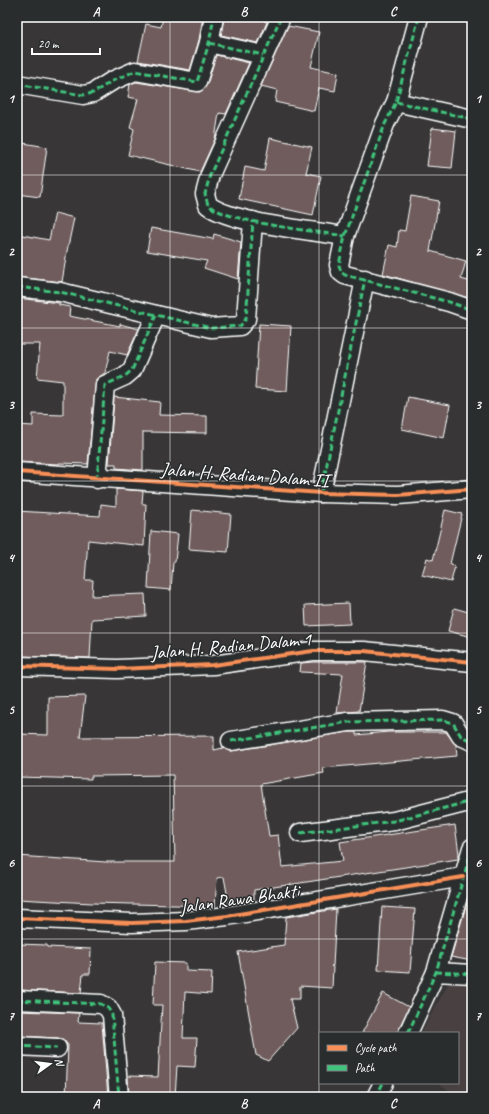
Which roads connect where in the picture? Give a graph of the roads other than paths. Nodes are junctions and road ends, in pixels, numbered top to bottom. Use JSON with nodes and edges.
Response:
{"nodes":[{"id":1,"x":214,"y":17,"type":"edge"},
{"id":2,"x":281,"y":17,"type":"edge"},
{"id":3,"x":419,"y":17,"type":"edge"},
{"id":4,"x":209,"y":43,"type":"junction"},
{"id":5,"x":263,"y":55,"type":"junction"},
{"id":6,"x":17,"y":84,"type":"edge"},
{"id":7,"x":396,"y":102,"type":"junction"},
{"id":8,"x":472,"y":119,"type":"edge"},
{"id":9,"x":253,"y":222,"type":"junction"},
{"id":10,"x":345,"y":236,"type":"junction"},
{"id":11,"x":365,"y":279,"type":"junction"},
{"id":12,"x":17,"y":286,"type":"edge"},
{"id":13,"x":472,"y":310,"type":"edge"},
{"id":14,"x":156,"y":315,"type":"junction"},
{"id":15,"x":17,"y":472,"type":"edge"},
{"id":16,"x":97,"y":479,"type":"junction"},
{"id":17,"x":472,"y":489,"type":"edge"},
{"id":18,"x":321,"y":493,"type":"junction"},
{"id":19,"x":472,"y":662,"type":"edge"},
{"id":20,"x":17,"y":666,"type":"edge"},
{"id":21,"x":231,"y":741,"type":"dead end"},
{"id":22,"x":472,"y":741,"type":"edge"},
{"id":23,"x":472,"y":800,"type":"edge"},
{"id":24,"x":300,"y":833,"type":"dead end"},
{"id":25,"x":472,"y":848,"type":"edge"},
{"id":26,"x":463,"y":877,"type":"junction"},
{"id":27,"x":17,"y":918,"type":"edge"},
{"id":28,"x":472,"y":974,"type":"edge"},
{"id":29,"x":434,"y":975,"type":"junction"},
{"id":30,"x":17,"y":1000,"type":"edge"},
{"id":31,"x":408,"y":1032,"type":"edge"},
{"id":32,"x":17,"y":1046,"type":"edge"},
{"id":33,"x":57,"y":1048,"type":"dead end"},
{"id":34,"x":382,"y":1084,"type":"edge"},
{"id":35,"x":120,"y":1097,"type":"edge"},
{"id":36,"x":376,"y":1097,"type":"edge"}],
"edges":[{"from":1,"to":4,"type":"street"},
{"from":2,"to":5,"type":"street"},
{"from":3,"to":7,"type":"street"},
{"from":4,"to":5,"type":"street"},
{"from":4,"to":6,"type":"street"},
{"from":5,"to":9,"type":"street"},
{"from":7,"to":8,"type":"street"},
{"from":7,"to":10,"type":"street"},
{"from":9,"to":10,"type":"street"},
{"from":9,"to":14,"type":"street"},
{"from":10,"to":11,"type":"street"},
{"from":11,"to":13,"type":"street"},
{"from":11,"to":18,"type":"street"},
{"from":12,"to":14,"type":"street"},
{"from":14,"to":16,"type":"street"},
{"from":15,"to":16,"type":"street","name":"Jalan H. Radian Dalam II"},
{"from":16,"to":18,"type":"street","name":"Jalan H. Radian Dalam II"},
{"from":17,"to":18,"type":"street","name":"Jalan H. Radian Dalam II"},
{"from":19,"to":20,"type":"street","name":"Jalan H. Radian Dalam 1"},
{"from":21,"to":22,"type":"street"},
{"from":23,"to":24,"type":"street"},
{"from":25,"to":26,"type":"street"},
{"from":26,"to":27,"type":"street","name":"Jalan Rawa Bhakti"},
{"from":26,"to":29,"type":"street"},
{"from":28,"to":29,"type":"street"},
{"from":29,"to":31,"type":"street"},
{"from":30,"to":35,"type":"street"},
{"from":32,"to":33,"type":"street"},
{"from":34,"to":36,"type":"street"}]}
